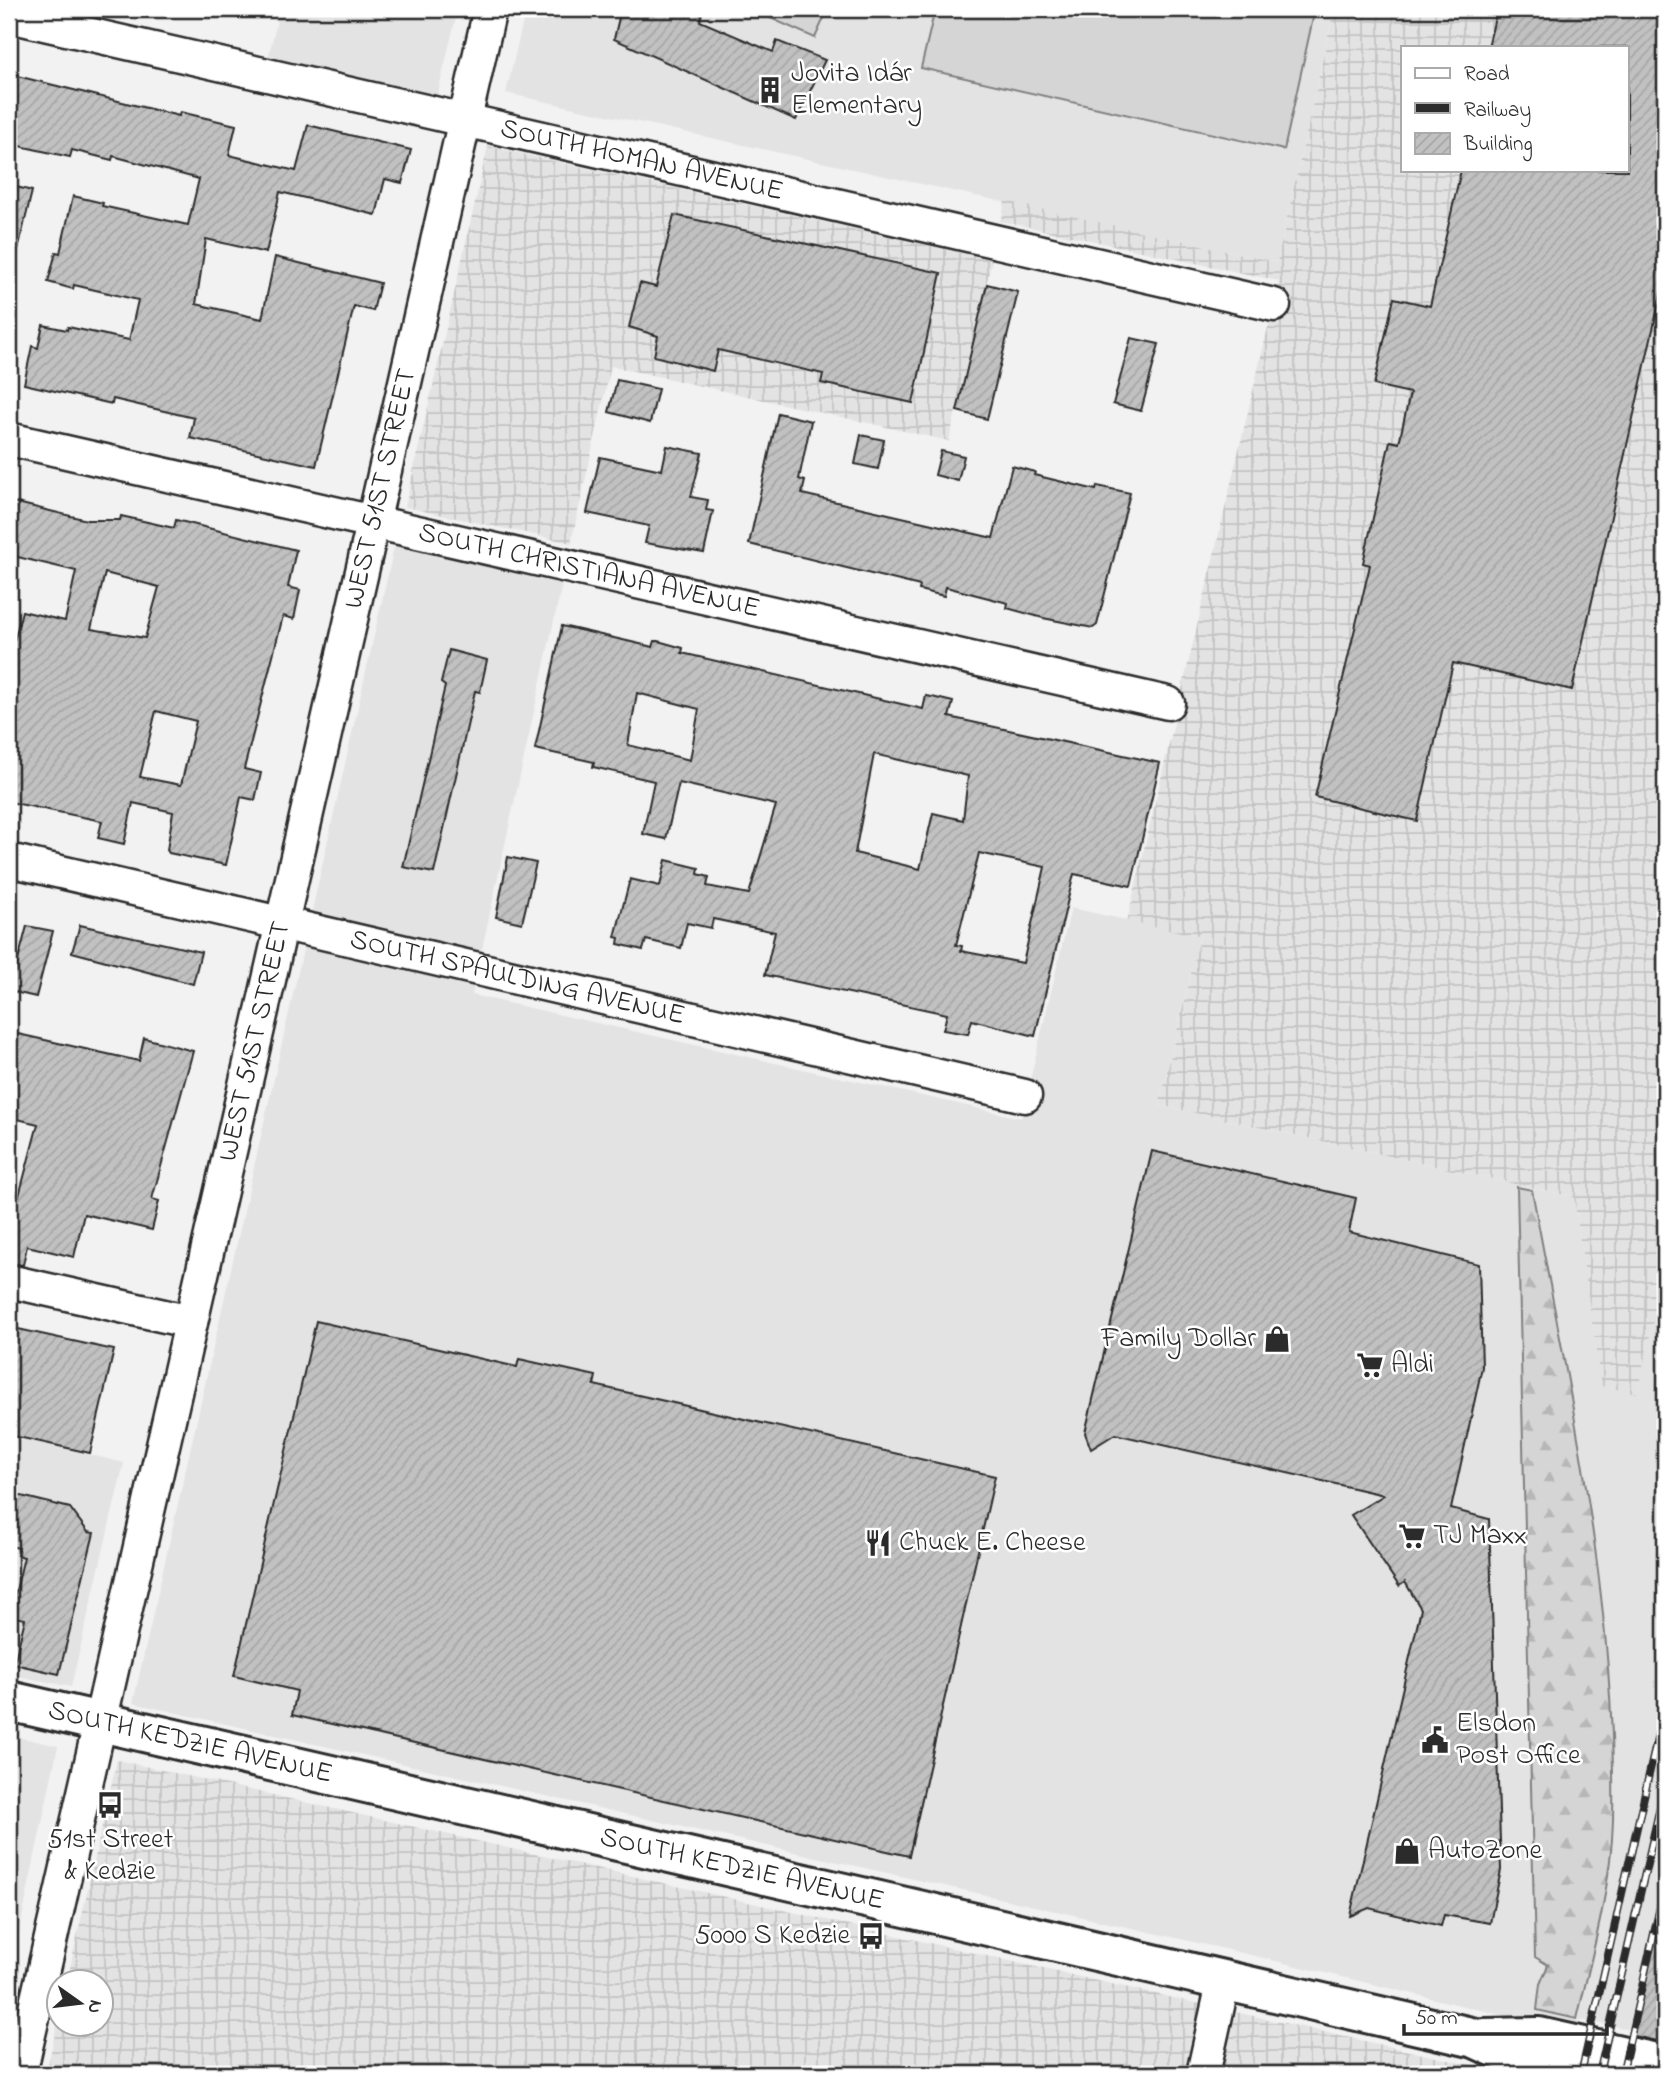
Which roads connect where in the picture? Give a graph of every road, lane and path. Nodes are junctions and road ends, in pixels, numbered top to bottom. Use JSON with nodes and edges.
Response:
{"nodes":[{"id":1,"x":490,"y":9,"type":"edge"},
{"id":2,"x":9,"y":16,"type":"edge"},
{"id":3,"x":465,"y":120,"type":"junction"},
{"id":4,"x":1274,"y":304,"type":"dead end"},
{"id":5,"x":9,"y":439,"type":"edge"},
{"id":6,"x":373,"y":522,"type":"junction"},
{"id":7,"x":1168,"y":703,"type":"dead end"},
{"id":8,"x":9,"y":860,"type":"edge"},
{"id":9,"x":282,"y":922,"type":"junction"},
{"id":10,"x":1026,"y":1096,"type":"dead end"},
{"id":11,"x":9,"y":1281,"type":"edge"},
{"id":12,"x":191,"y":1322,"type":"junction"},
{"id":13,"x":9,"y":1701,"type":"edge"},
{"id":14,"x":100,"y":1721,"type":"junction"},
{"id":15,"x":1224,"y":1979,"type":"junction"},
{"id":16,"x":1475,"y":2038,"type":"junction"},
{"id":17,"x":1665,"y":2065,"type":"edge"},
{"id":18,"x":20,"y":2074,"type":"edge"},
{"id":19,"x":1203,"y":2074,"type":"edge"},
{"id":20,"x":1576,"y":2074,"type":"edge"}],
"edges":[{"from":1,"to":3,"type":"street","name":"WEST 51ST STREET"},
{"from":2,"to":3,"type":"street","name":"SOUTH HOMAN AVENUE"},
{"from":3,"to":4,"type":"street","name":"SOUTH HOMAN AVENUE"},
{"from":3,"to":6,"type":"street","name":"WEST 51ST STREET"},
{"from":5,"to":6,"type":"street","name":"SOUTH CHRISTIANA AVENUE"},
{"from":6,"to":7,"type":"street","name":"SOUTH CHRISTIANA AVENUE"},
{"from":6,"to":9,"type":"street","name":"WEST 51ST STREET"},
{"from":8,"to":9,"type":"street","name":"SOUTH SPAULDING AVENUE"},
{"from":9,"to":10,"type":"street","name":"SOUTH SPAULDING AVENUE"},
{"from":9,"to":12,"type":"street","name":"WEST 51ST STREET"},
{"from":11,"to":12,"type":"street"},
{"from":12,"to":14,"type":"street","name":"WEST 51ST STREET"},
{"from":13,"to":14,"type":"main road","name":"SOUTH KEDZIE AVENUE"},
{"from":14,"to":15,"type":"main road","name":"SOUTH KEDZIE AVENUE"},
{"from":14,"to":18,"type":"street","name":"WEST 51ST STREET"},
{"from":15,"to":16,"type":"main road","name":"SOUTH KEDZIE AVENUE"},
{"from":15,"to":19,"type":"street"},
{"from":16,"to":17,"type":"main road","name":"SOUTH KEDZIE AVENUE"},
{"from":16,"to":20,"type":"main road","name":"SOUTH KEDZIE AVENUE"}]}
